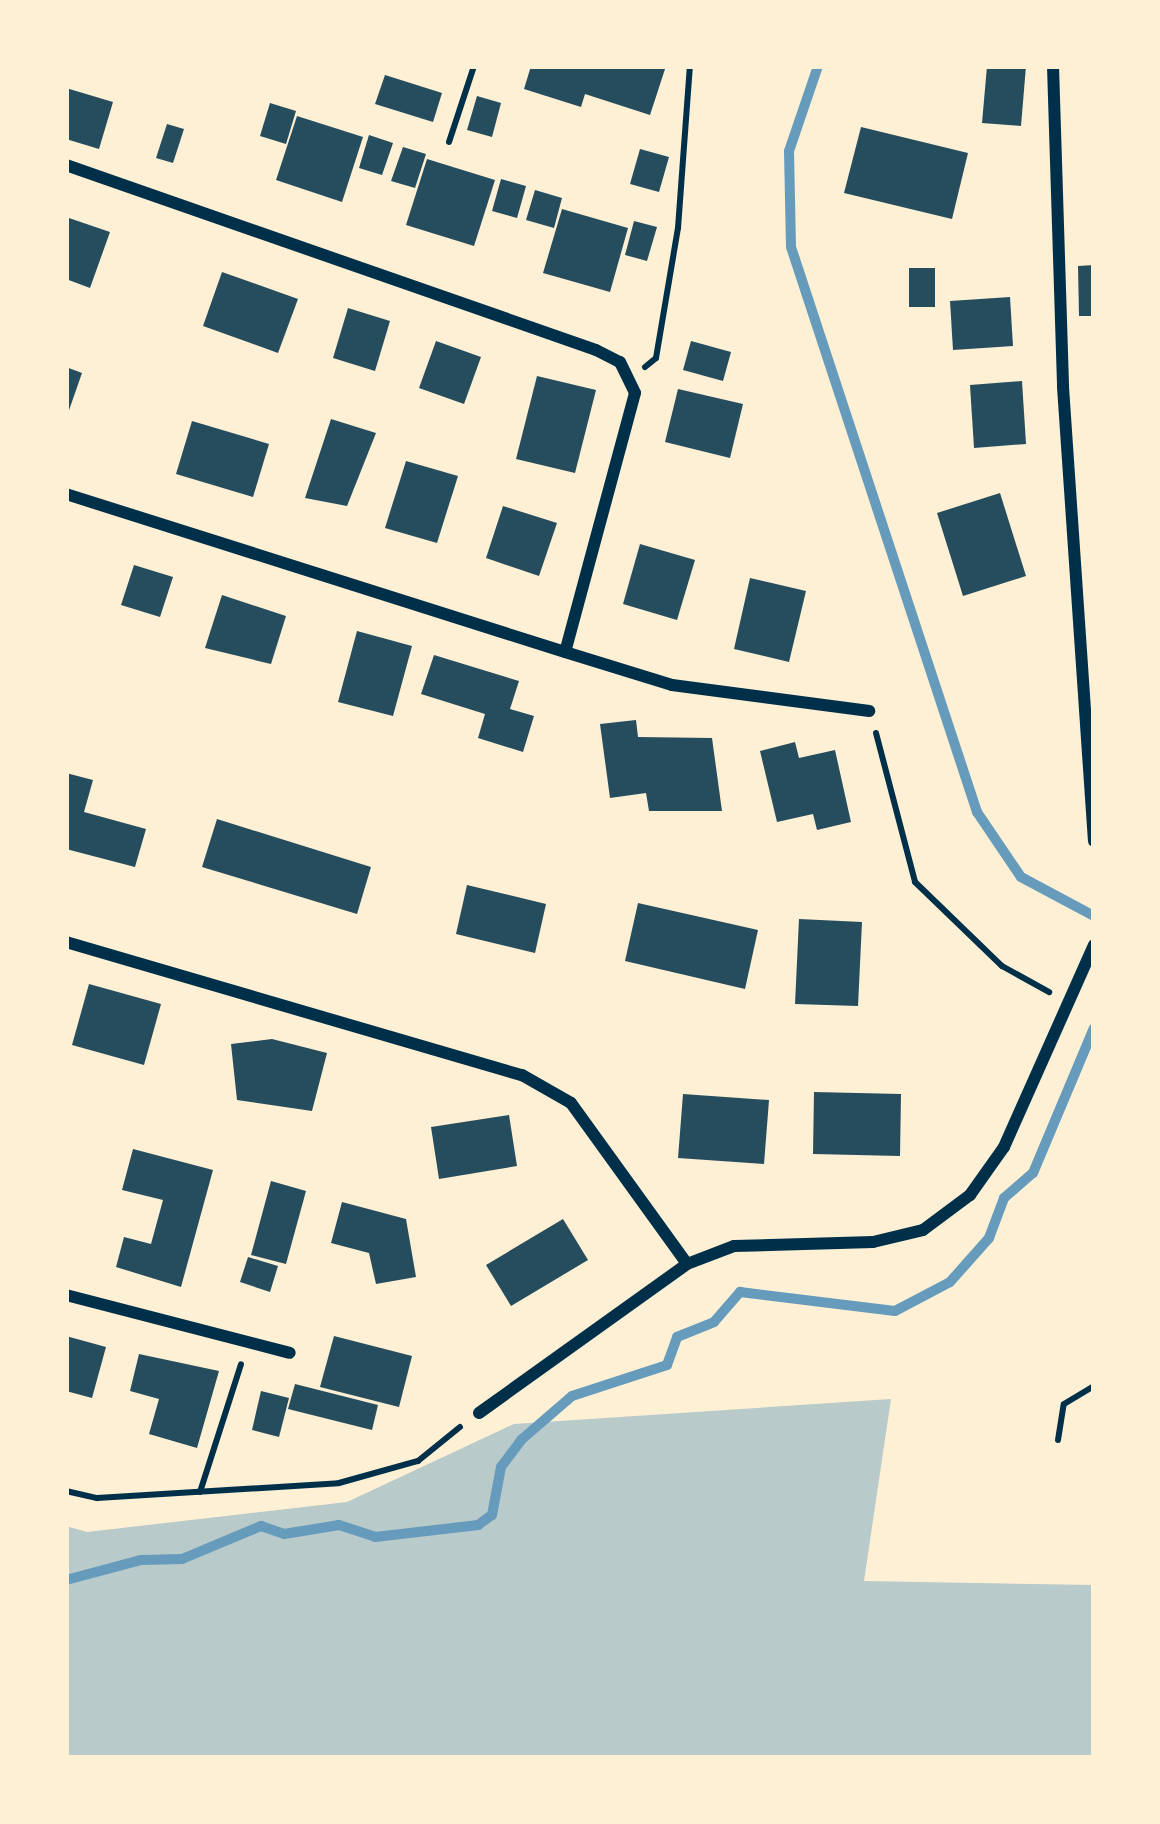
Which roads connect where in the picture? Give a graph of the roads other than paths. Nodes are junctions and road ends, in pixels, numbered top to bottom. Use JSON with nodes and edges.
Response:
{"nodes":[{"id":1,"x":1053,"y":66,"type":"edge"},
{"id":2,"x":66,"y":165,"type":"edge"},
{"id":3,"x":66,"y":494,"type":"edge"},
{"id":4,"x":565,"y":652,"type":"junction"},
{"id":5,"x":869,"y":711,"type":"road end"},
{"id":6,"x":1094,"y":842,"type":"edge"},
{"id":7,"x":66,"y":942,"type":"edge"},
{"id":8,"x":1094,"y":945,"type":"edge"},
{"id":9,"x":687,"y":1264,"type":"junction"},
{"id":10,"x":66,"y":1295,"type":"edge"},
{"id":11,"x":290,"y":1353,"type":"dead end"},
{"id":12,"x":479,"y":1412,"type":"road end"}],
"edges":[{"from":1,"to":6,"type":"street"},
{"from":2,"to":4,"type":"street"},
{"from":3,"to":4,"type":"street"},
{"from":4,"to":5,"type":"street"},
{"from":7,"to":9,"type":"street"},
{"from":8,"to":9,"type":"street"},
{"from":9,"to":12,"type":"street"},
{"from":10,"to":11,"type":"street"}]}
